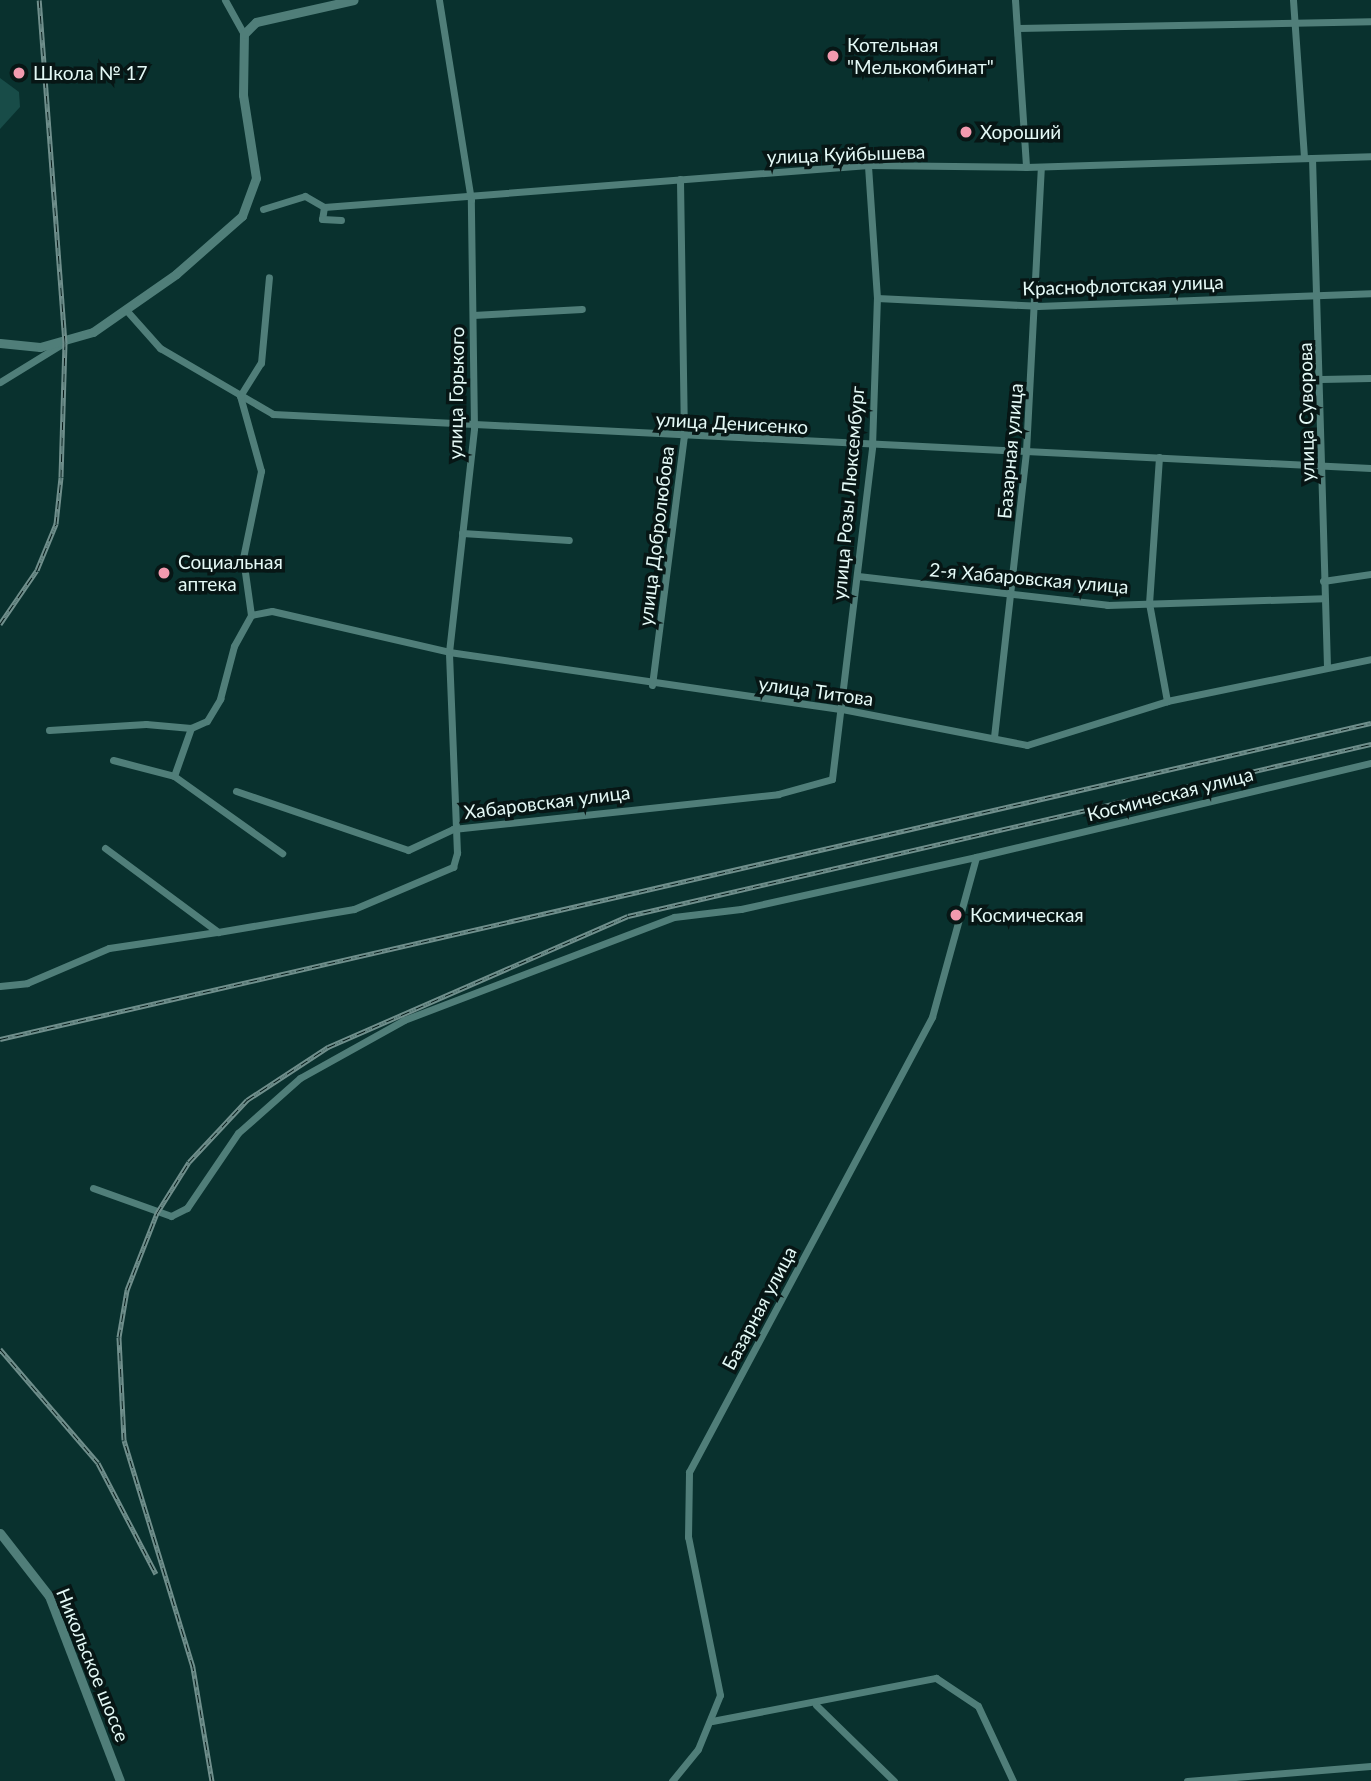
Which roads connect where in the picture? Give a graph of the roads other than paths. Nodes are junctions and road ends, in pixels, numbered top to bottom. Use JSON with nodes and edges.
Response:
{"nodes":[{"id":1,"x":225,"y":0,"type":"edge"},
{"id":2,"x":354,"y":0,"type":"edge"},
{"id":3,"x":439,"y":0,"type":"edge"},
{"id":4,"x":1015,"y":0,"type":"edge"},
{"id":5,"x":1293,"y":0,"type":"edge"},
{"id":6,"x":1371,"y":21,"type":"edge"},
{"id":7,"x":1294,"y":23,"type":"junction"},
{"id":8,"x":1018,"y":28,"type":"junction"},
{"id":9,"x":244,"y":34,"type":"junction"},
{"id":10,"x":1371,"y":156,"type":"edge"},
{"id":11,"x":1308,"y":158,"type":"junction"},
{"id":12,"x":868,"y":164,"type":"junction"},
{"id":13,"x":1026,"y":167,"type":"junction"},
{"id":14,"x":1041,"y":167,"type":"junction"},
{"id":15,"x":680,"y":179,"type":"junction"},
{"id":16,"x":471,"y":200,"type":"junction"},
{"id":17,"x":324,"y":207,"type":"junction"},
{"id":18,"x":263,"y":209,"type":"dead end"},
{"id":19,"x":341,"y":220,"type":"dead end"},
{"id":20,"x":269,"y":277,"type":"dead end"},
{"id":21,"x":1371,"y":293,"type":"edge"},
{"id":22,"x":1320,"y":294,"type":"junction"},
{"id":23,"x":877,"y":298,"type":"junction"},
{"id":24,"x":1038,"y":306,"type":"junction"},
{"id":25,"x":582,"y":309,"type":"dead end"},
{"id":26,"x":127,"y":311,"type":"junction"},
{"id":27,"x":473,"y":315,"type":"junction"},
{"id":28,"x":0,"y":343,"type":"edge"},
{"id":29,"x":65,"y":343,"type":"junction"},
{"id":30,"x":1371,"y":378,"type":"edge"},
{"id":31,"x":1321,"y":379,"type":"junction"},
{"id":32,"x":0,"y":382,"type":"edge"},
{"id":33,"x":240,"y":396,"type":"junction"},
{"id":34,"x":474,"y":428,"type":"junction"},
{"id":35,"x":684,"y":436,"type":"junction"},
{"id":36,"x":872,"y":447,"type":"junction"},
{"id":37,"x":1026,"y":451,"type":"junction"},
{"id":38,"x":1158,"y":457,"type":"junction"},
{"id":39,"x":1322,"y":465,"type":"junction"},
{"id":40,"x":1371,"y":468,"type":"edge"},
{"id":41,"x":462,"y":533,"type":"junction"},
{"id":42,"x":569,"y":540,"type":"dead end"},
{"id":43,"x":1371,"y":574,"type":"edge"},
{"id":44,"x":858,"y":576,"type":"junction"},
{"id":45,"x":1324,"y":581,"type":"junction"},
{"id":46,"x":1013,"y":597,"type":"junction"},
{"id":47,"x":1324,"y":598,"type":"junction"},
{"id":48,"x":1149,"y":603,"type":"junction"},
{"id":49,"x":251,"y":615,"type":"junction"},
{"id":50,"x":449,"y":652,"type":"junction"},
{"id":51,"x":1371,"y":659,"type":"edge"},
{"id":52,"x":1327,"y":667,"type":"junction"},
{"id":53,"x":652,"y":685,"type":"junction"},
{"id":54,"x":1167,"y":701,"type":"junction"},
{"id":55,"x":842,"y":709,"type":"junction"},
{"id":56,"x":191,"y":728,"type":"junction"},
{"id":57,"x":49,"y":730,"type":"dead end"},
{"id":58,"x":994,"y":737,"type":"junction"},
{"id":59,"x":113,"y":760,"type":"dead end"},
{"id":60,"x":1371,"y":763,"type":"edge"},
{"id":61,"x":174,"y":776,"type":"junction"},
{"id":62,"x":832,"y":779,"type":"joint"},
{"id":63,"x":236,"y":791,"type":"dead end"},
{"id":64,"x":453,"y":829,"type":"junction"},
{"id":65,"x":105,"y":848,"type":"dead end"},
{"id":66,"x":282,"y":853,"type":"dead end"},
{"id":67,"x":976,"y":857,"type":"junction"},
{"id":68,"x":218,"y":932,"type":"junction"},
{"id":69,"x":0,"y":986,"type":"edge"},
{"id":70,"x":93,"y":1188,"type":"dead end"},
{"id":71,"x":0,"y":1533,"type":"edge"},
{"id":72,"x":816,"y":1705,"type":"junction"},
{"id":73,"x":712,"y":1721,"type":"junction"},
{"id":74,"x":1371,"y":1766,"type":"edge"},
{"id":75,"x":120,"y":1781,"type":"edge"},
{"id":76,"x":671,"y":1781,"type":"edge"},
{"id":77,"x":894,"y":1781,"type":"edge"},
{"id":78,"x":1013,"y":1781,"type":"edge"},
{"id":79,"x":1187,"y":1781,"type":"edge"}],
"edges":[{"from":1,"to":9,"type":"street"},
{"from":2,"to":9,"type":"street"},
{"from":3,"to":16,"type":"street","name":"улица Горького"},
{"from":4,"to":8,"type":"street"},
{"from":5,"to":7,"type":"street","name":"улица Суворова"},
{"from":6,"to":7,"type":"street"},
{"from":7,"to":8,"type":"street"},
{"from":7,"to":11,"type":"street","name":"улица Суворова"},
{"from":8,"to":13,"type":"street"},
{"from":9,"to":26,"type":"street"},
{"from":10,"to":11,"type":"street","name":"улица Куйбышева"},
{"from":11,"to":14,"type":"street","name":"улица Куйбышева"},
{"from":11,"to":22,"type":"street","name":"улица Суворова"},
{"from":12,"to":13,"type":"street","name":"улица Куйбышева"},
{"from":12,"to":15,"type":"street","name":"улица Куйбышева"},
{"from":12,"to":23,"type":"street","name":"улица Розы Люксембург"},
{"from":13,"to":14,"type":"street","name":"улица Куйбышева"},
{"from":14,"to":24,"type":"street","name":"Базарная улица"},
{"from":15,"to":16,"type":"street","name":"улица Куйбышева"},
{"from":15,"to":35,"type":"street","name":"улица Добролюбова"},
{"from":16,"to":17,"type":"street","name":"улица Куйбышева"},
{"from":16,"to":27,"type":"street","name":"улица Горького"},
{"from":17,"to":18,"type":"street","name":"улица Куйбышева"},
{"from":17,"to":19,"type":"street","name":"улица Куйбышева"},
{"from":20,"to":33,"type":"street"},
{"from":21,"to":22,"type":"street","name":"Краснофлотская улица"},
{"from":22,"to":24,"type":"street","name":"Краснофлотская улица"},
{"from":22,"to":31,"type":"street","name":"улица Суворова"},
{"from":23,"to":24,"type":"street","name":"Краснофлотская улица"},
{"from":23,"to":36,"type":"street","name":"улица Розы Люксембург"},
{"from":24,"to":37,"type":"street","name":"Базарная улица"},
{"from":25,"to":27,"type":"street"},
{"from":26,"to":29,"type":"street"},
{"from":26,"to":33,"type":"street","name":"улица Денисенко"},
{"from":27,"to":34,"type":"street","name":"улица Горького"},
{"from":28,"to":29,"type":"street"},
{"from":29,"to":32,"type":"street"},
{"from":30,"to":31,"type":"street"},
{"from":31,"to":39,"type":"street","name":"улица Суворова"},
{"from":33,"to":34,"type":"street","name":"улица Денисенко"},
{"from":33,"to":49,"type":"street"},
{"from":34,"to":35,"type":"street","name":"улица Денисенко"},
{"from":34,"to":41,"type":"street","name":"улица Горького"},
{"from":35,"to":36,"type":"street","name":"улица Денисенко"},
{"from":35,"to":53,"type":"street","name":"улица Добролюбова"},
{"from":36,"to":37,"type":"street","name":"улица Денисенко"},
{"from":36,"to":44,"type":"street","name":"улица Розы Люксембург"},
{"from":37,"to":38,"type":"street","name":"улица Денисенко"},
{"from":37,"to":46,"type":"street","name":"Базарная улица"},
{"from":38,"to":39,"type":"street","name":"улица Денисенко"},
{"from":38,"to":48,"type":"street"},
{"from":39,"to":40,"type":"street","name":"улица Денисенко"},
{"from":39,"to":45,"type":"street","name":"улица Суворова"},
{"from":41,"to":42,"type":"street"},
{"from":41,"to":50,"type":"street","name":"улица Горького"},
{"from":43,"to":45,"type":"street"},
{"from":44,"to":46,"type":"street","name":"2-я Хабаровская улица"},
{"from":44,"to":55,"type":"street","name":"улица Розы Люксембург"},
{"from":45,"to":47,"type":"street","name":"улица Суворова"},
{"from":46,"to":48,"type":"street","name":"2-я Хабаровская улица"},
{"from":46,"to":58,"type":"street","name":"Базарная улица"},
{"from":47,"to":48,"type":"street","name":"2-я Хабаровская улица"},
{"from":47,"to":52,"type":"street","name":"улица Суворова"},
{"from":48,"to":54,"type":"street"},
{"from":49,"to":50,"type":"street","name":"улица Титова"},
{"from":49,"to":56,"type":"street"},
{"from":50,"to":53,"type":"street","name":"улица Титова"},
{"from":50,"to":64,"type":"street","name":"улица Горького"},
{"from":51,"to":52,"type":"street","name":"улица Титова"},
{"from":52,"to":54,"type":"street","name":"улица Титова"},
{"from":53,"to":55,"type":"street","name":"улица Титова"},
{"from":54,"to":58,"type":"street","name":"улица Титова"},
{"from":55,"to":58,"type":"street","name":"улица Титова"},
{"from":55,"to":62,"type":"street","name":"улица Розы Люксембург"},
{"from":56,"to":57,"type":"street"},
{"from":56,"to":61,"type":"street"},
{"from":59,"to":61,"type":"street"},
{"from":60,"to":67,"type":"street","name":"Космическая улица"},
{"from":61,"to":66,"type":"street"},
{"from":62,"to":64,"type":"street","name":"Хабаровская улица"},
{"from":63,"to":64,"type":"street","name":"Хабаровская улица"},
{"from":64,"to":68,"type":"street","name":"улица Горького"},
{"from":65,"to":68,"type":"street"},
{"from":67,"to":70,"type":"street","name":"Космическая улица"},
{"from":67,"to":73,"type":"street","name":"Базарная улица"},
{"from":68,"to":69,"type":"street"},
{"from":71,"to":75,"type":"street","name":"Никольское шоссе"},
{"from":72,"to":73,"type":"street"},
{"from":72,"to":77,"type":"street"},
{"from":72,"to":78,"type":"street"},
{"from":73,"to":76,"type":"street","name":"Базарная улица"},
{"from":74,"to":79,"type":"street"}]}
